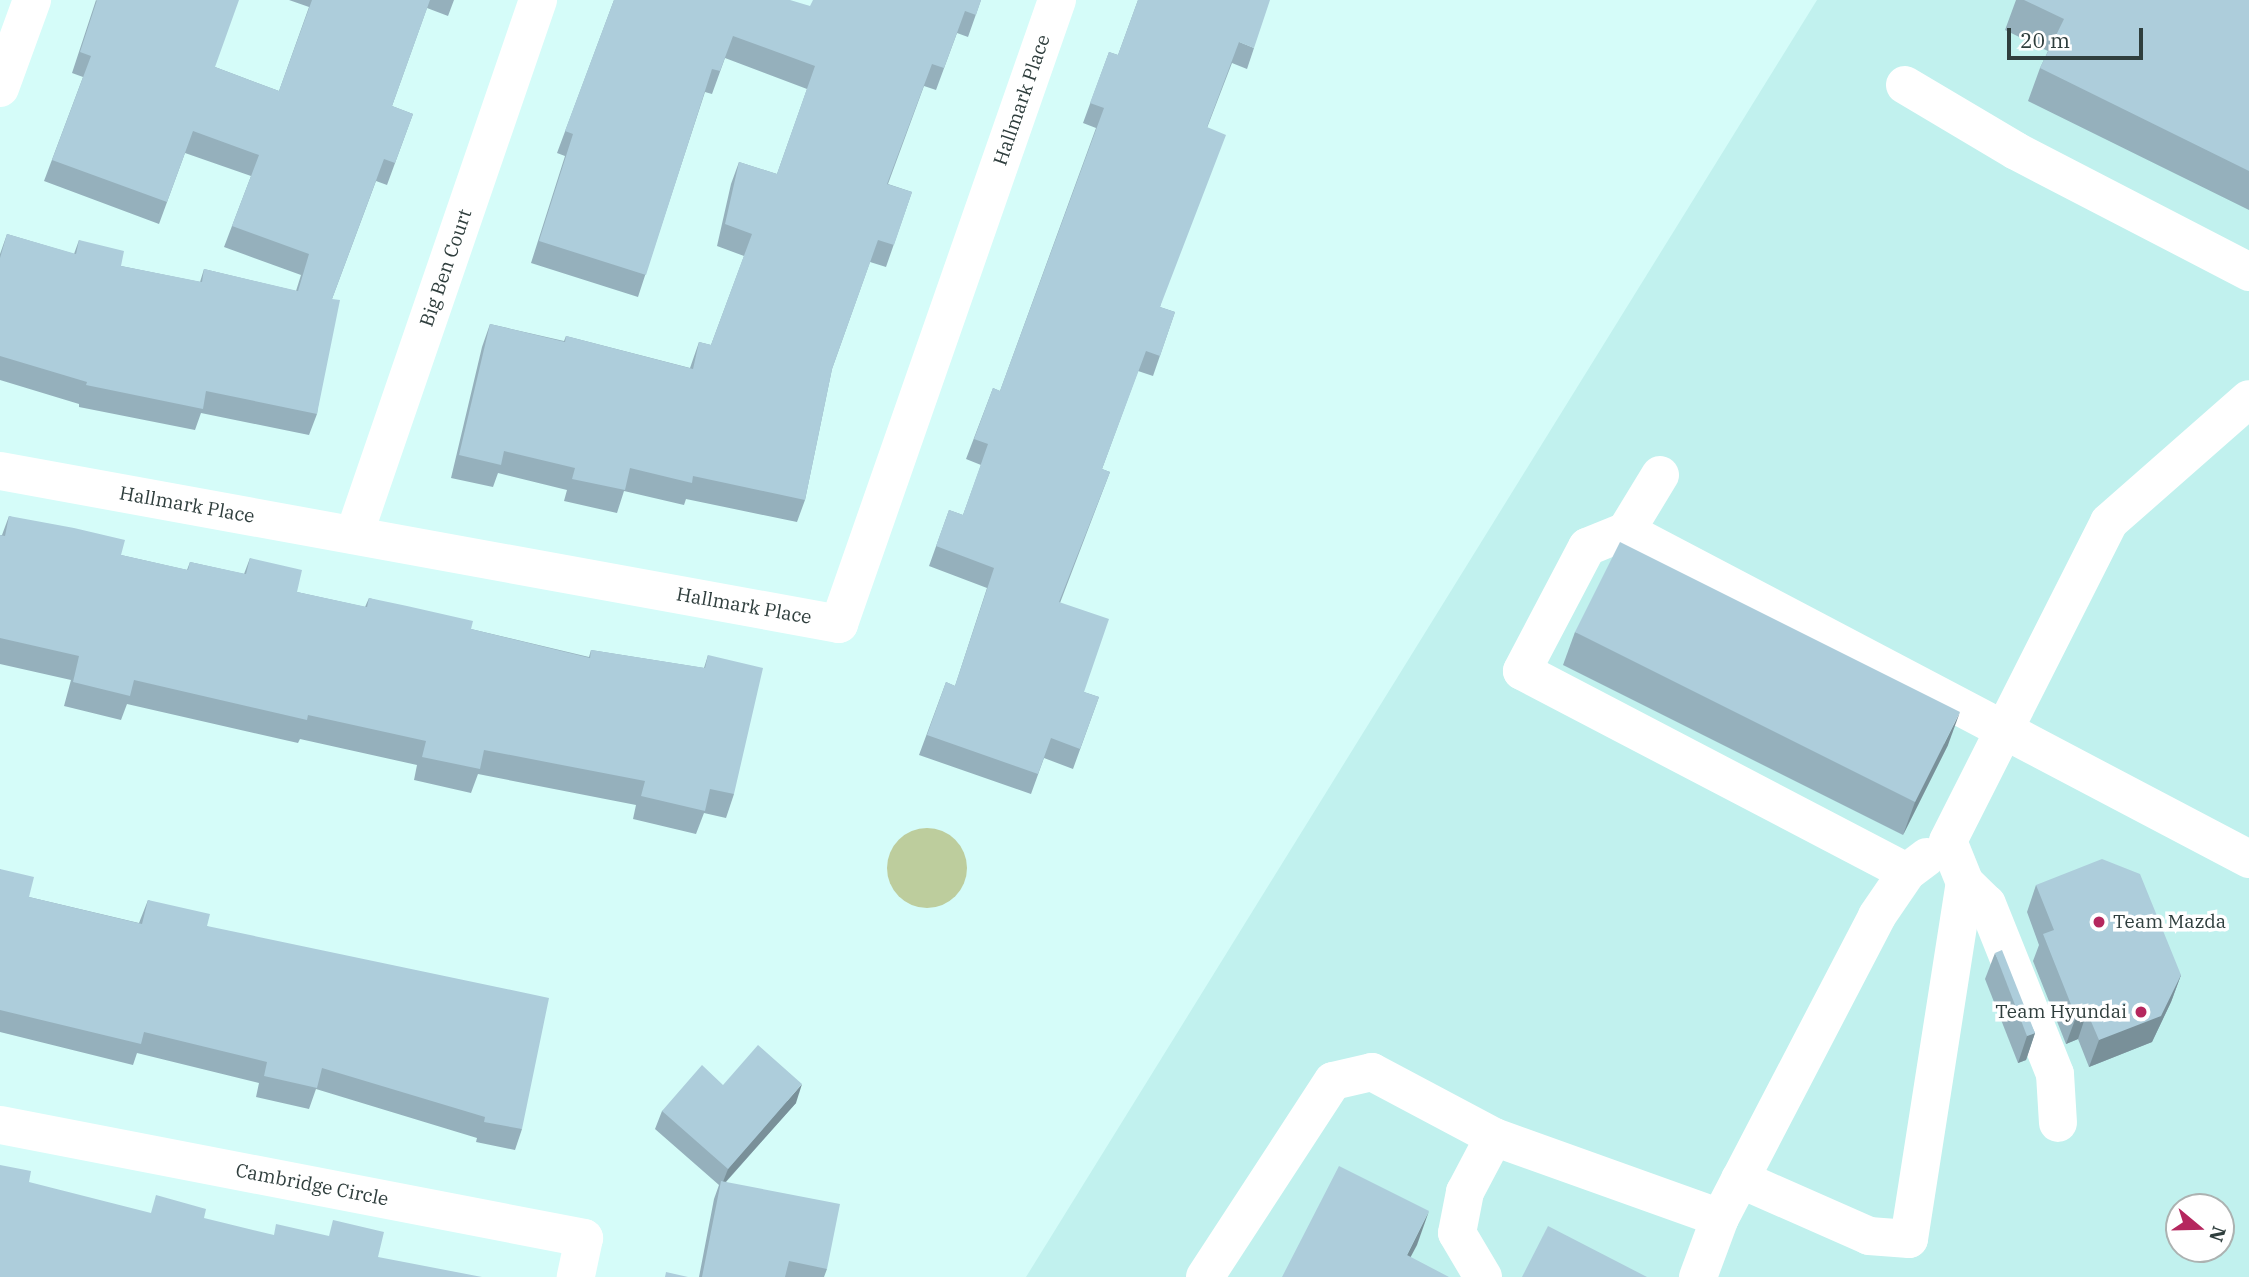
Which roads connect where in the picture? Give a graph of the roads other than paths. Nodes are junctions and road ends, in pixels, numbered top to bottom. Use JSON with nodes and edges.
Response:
{"nodes":[{"id":1,"x":32,"y":0,"type":"edge"},
{"id":2,"x":538,"y":0,"type":"edge"},
{"id":3,"x":1057,"y":0,"type":"edge"},
{"id":4,"x":1905,"y":85,"type":"dead end"},
{"id":5,"x":0,"y":88,"type":"edge"},
{"id":6,"x":2249,"y":272,"type":"edge"},
{"id":7,"x":2249,"y":370,"type":"edge"},
{"id":8,"x":2249,"y":399,"type":"edge"},
{"id":9,"x":2203,"y":439,"type":"junction"},
{"id":10,"x":0,"y":471,"type":"edge"},
{"id":11,"x":1660,"y":475,"type":"dead end"},
{"id":12,"x":1626,"y":531,"type":"junction"},
{"id":13,"x":354,"y":535,"type":"junction"},
{"id":14,"x":2005,"y":730,"type":"junction"},
{"id":15,"x":1948,"y":841,"type":"junction"},
{"id":16,"x":2249,"y":859,"type":"edge"},
{"id":17,"x":1907,"y":872,"type":"junction"},
{"id":18,"x":1965,"y":883,"type":"junction"},
{"id":19,"x":2059,"y":1123,"type":"dead end"},
{"id":20,"x":0,"y":1125,"type":"edge"},
{"id":21,"x":1494,"y":1137,"type":"junction"},
{"id":22,"x":1740,"y":1179,"type":"junction"},
{"id":23,"x":1720,"y":1218,"type":"junction"},
{"id":24,"x":576,"y":1277,"type":"edge"},
{"id":25,"x":1205,"y":1277,"type":"edge"},
{"id":26,"x":1483,"y":1277,"type":"edge"},
{"id":27,"x":1698,"y":1277,"type":"edge"}],
"edges":[{"from":1,"to":5,"type":"street"},
{"from":2,"to":13,"type":"street","name":"Big Ben Court"},
{"from":3,"to":13,"type":"street","name":"Hallmark Place"},
{"from":4,"to":6,"type":"street"},
{"from":7,"to":9,"type":"street"},
{"from":8,"to":9,"type":"street"},
{"from":9,"to":14,"type":"street"},
{"from":10,"to":13,"type":"street","name":"Hallmark Place"},
{"from":11,"to":12,"type":"street"},
{"from":12,"to":14,"type":"street"},
{"from":12,"to":17,"type":"street"},
{"from":14,"to":15,"type":"street"},
{"from":14,"to":16,"type":"street"},
{"from":15,"to":17,"type":"street"},
{"from":15,"to":18,"type":"street"},
{"from":17,"to":22,"type":"street"},
{"from":18,"to":19,"type":"street"},
{"from":18,"to":22,"type":"street"},
{"from":20,"to":24,"type":"street","name":"Cambridge Circle"},
{"from":21,"to":23,"type":"street"},
{"from":21,"to":25,"type":"street"},
{"from":21,"to":26,"type":"street"},
{"from":22,"to":23,"type":"street"},
{"from":23,"to":27,"type":"street"}]}
